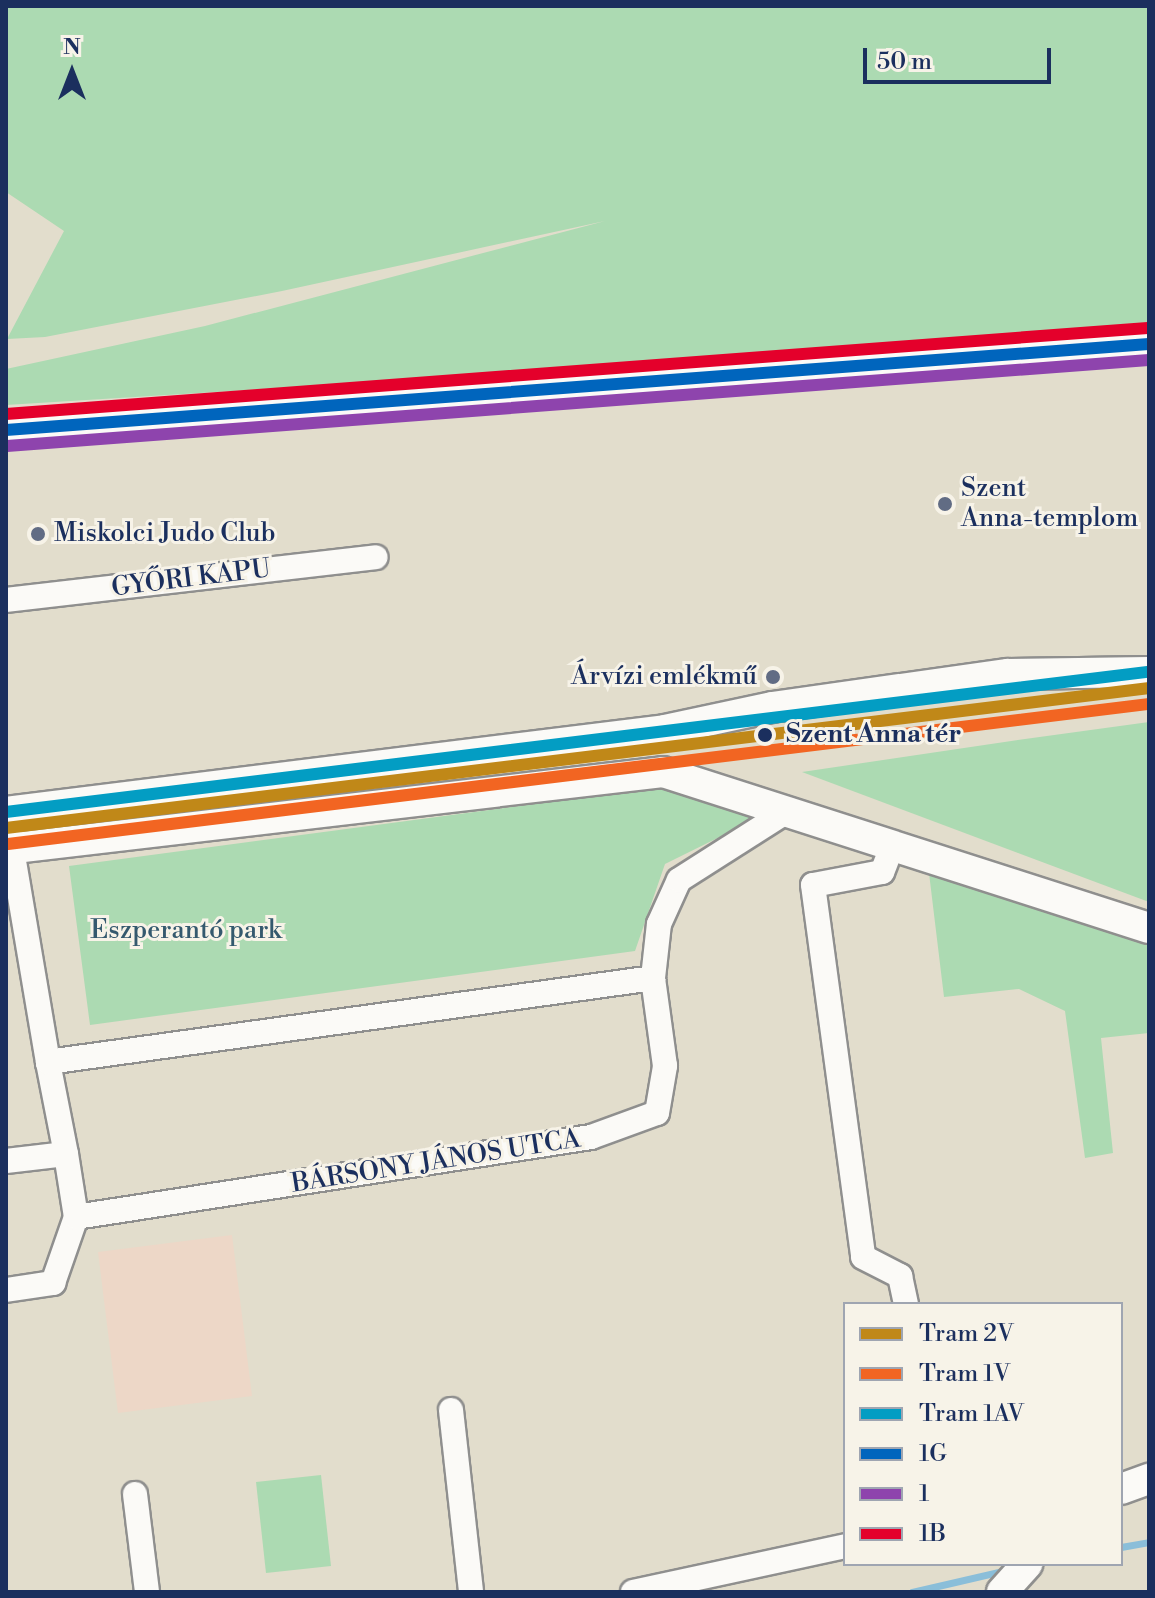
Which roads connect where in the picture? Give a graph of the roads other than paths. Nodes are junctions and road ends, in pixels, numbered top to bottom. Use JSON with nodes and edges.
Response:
{"nodes":[{"id":1,"x":1149,"y":344,"type":"edge"},
{"id":2,"x":6,"y":430,"type":"edge"},
{"id":3,"x":376,"y":557,"type":"dead end"},
{"id":4,"x":6,"y":600,"type":"edge"},
{"id":5,"x":1149,"y":672,"type":"edge"},
{"id":6,"x":789,"y":810,"type":"junction"},
{"id":7,"x":6,"y":813,"type":"edge"},
{"id":8,"x":893,"y":844,"type":"junction"},
{"id":9,"x":9,"y":848,"type":"edge"},
{"id":10,"x":1149,"y":928,"type":"edge"},
{"id":11,"x":653,"y":978,"type":"junction"},
{"id":12,"x":48,"y":1062,"type":"junction"},
{"id":13,"x":66,"y":1154,"type":"junction"},
{"id":14,"x":6,"y":1161,"type":"edge"},
{"id":15,"x":76,"y":1217,"type":"junction"},
{"id":16,"x":6,"y":1290,"type":"edge"},
{"id":17,"x":906,"y":1302,"type":"edge"},
{"id":18,"x":451,"y":1410,"type":"dead end"},
{"id":19,"x":1149,"y":1479,"type":"edge"},
{"id":20,"x":1123,"y":1488,"type":"edge"},
{"id":21,"x":135,"y":1494,"type":"dead end"},
{"id":22,"x":843,"y":1546,"type":"edge"},
{"id":23,"x":1025,"y":1566,"type":"edge"},
{"id":24,"x":1004,"y":1589,"type":"edge"},
{"id":25,"x":147,"y":1592,"type":"edge"},
{"id":26,"x":471,"y":1592,"type":"edge"},
{"id":27,"x":633,"y":1592,"type":"edge"}],
"edges":[{"from":1,"to":2,"type":"street"},
{"from":3,"to":4,"type":"street","name":"GYŐRI KAPU"},
{"from":5,"to":7,"type":"street"},
{"from":6,"to":8,"type":"street"},
{"from":6,"to":9,"type":"street"},
{"from":6,"to":11,"type":"street","name":"BÁRSONY JÁNOS UTCA"},
{"from":7,"to":9,"type":"street"},
{"from":8,"to":10,"type":"street"},
{"from":8,"to":17,"type":"street"},
{"from":9,"to":12,"type":"street"},
{"from":11,"to":12,"type":"street"},
{"from":11,"to":15,"type":"street","name":"BÁRSONY JÁNOS UTCA"},
{"from":12,"to":13,"type":"street"},
{"from":13,"to":14,"type":"street"},
{"from":13,"to":15,"type":"street"},
{"from":15,"to":16,"type":"street"},
{"from":18,"to":26,"type":"street"},
{"from":19,"to":20,"type":"street"},
{"from":21,"to":25,"type":"street"},
{"from":22,"to":27,"type":"street"},
{"from":23,"to":24,"type":"street"}]}
